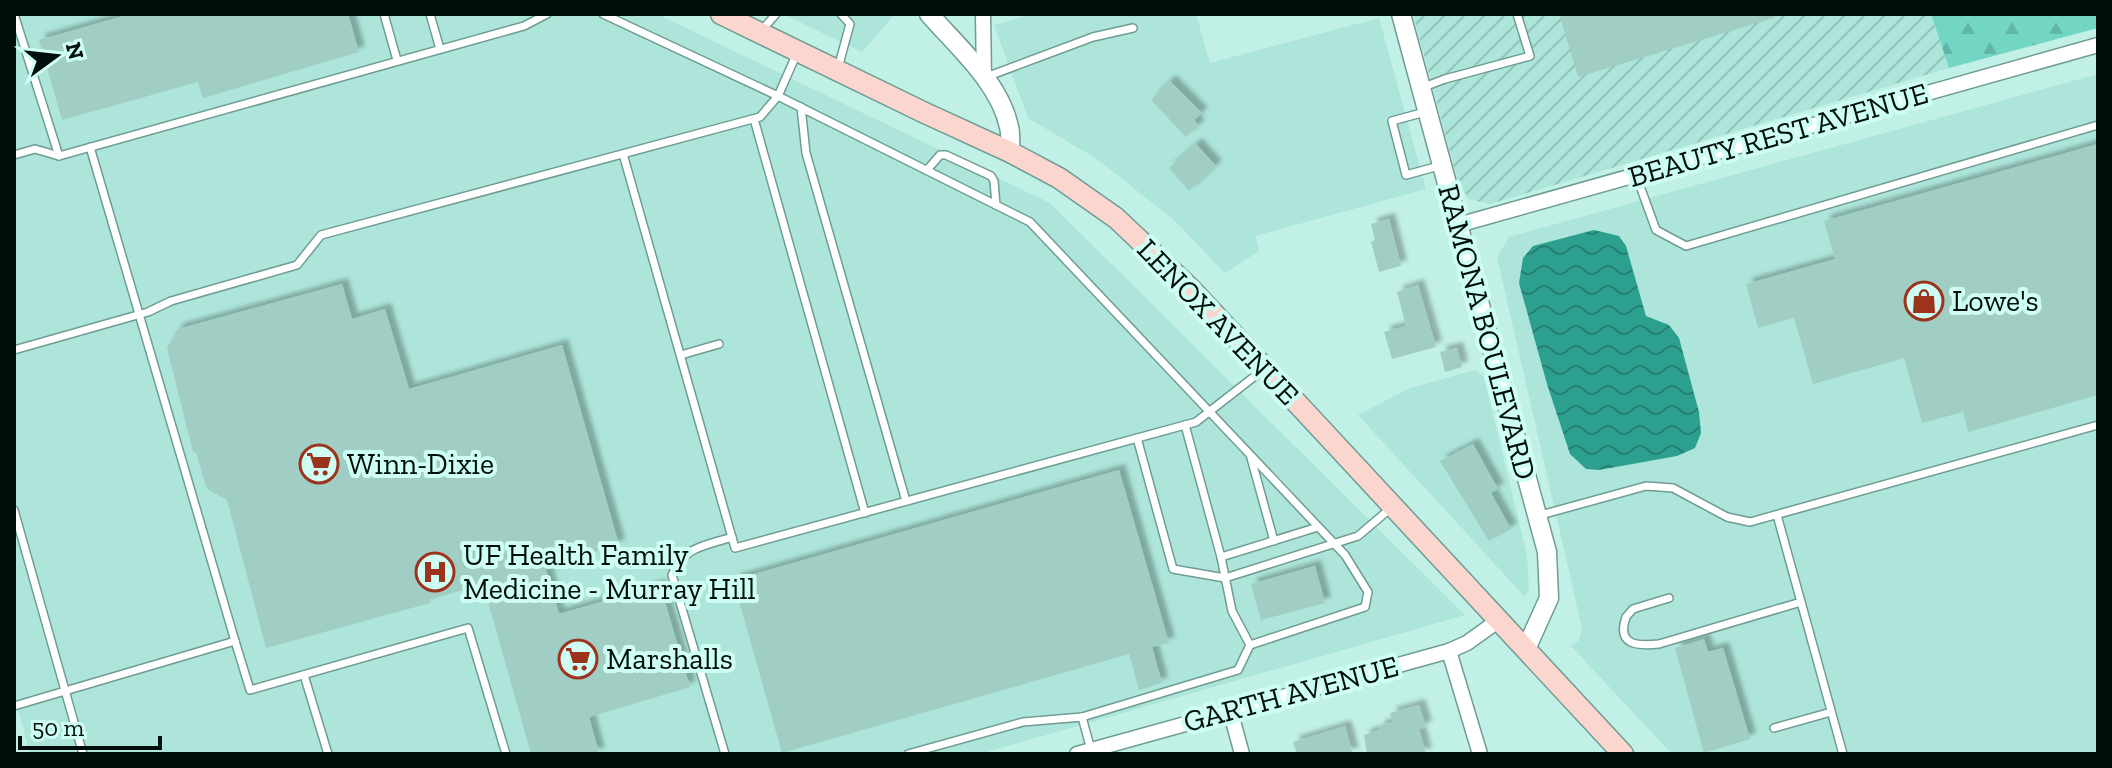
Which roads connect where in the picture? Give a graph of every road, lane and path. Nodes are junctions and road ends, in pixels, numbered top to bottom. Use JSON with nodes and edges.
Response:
{"nodes":[{"id":1,"x":14,"y":14,"type":"edge"},
{"id":2,"x":384,"y":14,"type":"edge"},
{"id":3,"x":430,"y":14,"type":"edge"},
{"id":4,"x":547,"y":14,"type":"edge"},
{"id":5,"x":603,"y":14,"type":"edge"},
{"id":6,"x":721,"y":14,"type":"edge"},
{"id":7,"x":776,"y":14,"type":"edge"},
{"id":8,"x":841,"y":14,"type":"edge"},
{"id":9,"x":929,"y":14,"type":"edge"},
{"id":10,"x":983,"y":14,"type":"edge"},
{"id":11,"x":1401,"y":14,"type":"edge"},
{"id":12,"x":1517,"y":14,"type":"edge"},
{"id":13,"x":1133,"y":28,"type":"dead end"},
{"id":14,"x":760,"y":32,"type":"junction"},
{"id":15,"x":2098,"y":45,"type":"edge"},
{"id":16,"x":440,"y":49,"type":"junction"},
{"id":17,"x":798,"y":51,"type":"junction"},
{"id":18,"x":397,"y":60,"type":"junction"},
{"id":19,"x":837,"y":70,"type":"junction"},
{"id":20,"x":984,"y":78,"type":"junction"},
{"id":21,"x":1421,"y":88,"type":"junction"},
{"id":22,"x":778,"y":96,"type":"junction"},
{"id":23,"x":801,"y":107,"type":"junction"},
{"id":24,"x":1427,"y":112,"type":"junction"},
{"id":25,"x":754,"y":119,"type":"junction"},
{"id":26,"x":2098,"y":125,"type":"edge"},
{"id":27,"x":90,"y":147,"type":"junction"},
{"id":28,"x":1010,"y":152,"type":"junction"},
{"id":29,"x":623,"y":154,"type":"junction"},
{"id":30,"x":14,"y":155,"type":"edge"},
{"id":31,"x":59,"y":156,"type":"junction"},
{"id":32,"x":1441,"y":165,"type":"junction"},
{"id":33,"x":927,"y":170,"type":"junction"},
{"id":34,"x":1636,"y":175,"type":"junction"},
{"id":35,"x":996,"y":205,"type":"junction"},
{"id":36,"x":1458,"y":225,"type":"junction"},
{"id":37,"x":139,"y":314,"type":"junction"},
{"id":38,"x":719,"y":344,"type":"dead end"},
{"id":39,"x":14,"y":350,"type":"edge"},
{"id":40,"x":681,"y":355,"type":"junction"},
{"id":41,"x":1265,"y":368,"type":"junction"},
{"id":42,"x":1209,"y":413,"type":"junction"},
{"id":43,"x":1185,"y":425,"type":"junction"},
{"id":44,"x":2098,"y":425,"type":"edge"},
{"id":45,"x":1137,"y":438,"type":"junction"},
{"id":46,"x":1251,"y":457,"type":"junction"},
{"id":47,"x":906,"y":501,"type":"junction"},
{"id":48,"x":1393,"y":506,"type":"junction"},
{"id":49,"x":14,"y":510,"type":"edge"},
{"id":50,"x":865,"y":513,"type":"junction"},
{"id":51,"x":1777,"y":515,"type":"junction"},
{"id":52,"x":1537,"y":516,"type":"junction"},
{"id":53,"x":1318,"y":527,"type":"junction"},
{"id":54,"x":732,"y":537,"type":"junction"},
{"id":55,"x":1274,"y":541,"type":"junction"},
{"id":56,"x":1335,"y":545,"type":"junction"},
{"id":57,"x":1221,"y":557,"type":"junction"},
{"id":58,"x":1225,"y":578,"type":"junction"},
{"id":59,"x":1669,"y":598,"type":"dead end"},
{"id":60,"x":1801,"y":602,"type":"junction"},
{"id":61,"x":1499,"y":620,"type":"junction"},
{"id":62,"x":235,"y":641,"type":"junction"},
{"id":63,"x":1250,"y":645,"type":"junction"},
{"id":64,"x":1526,"y":649,"type":"junction"},
{"id":65,"x":1449,"y":651,"type":"junction"},
{"id":66,"x":304,"y":675,"type":"junction"},
{"id":67,"x":65,"y":691,"type":"junction"},
{"id":68,"x":14,"y":706,"type":"edge"},
{"id":69,"x":1230,"y":710,"type":"junction"},
{"id":70,"x":1831,"y":712,"type":"junction"},
{"id":71,"x":1082,"y":717,"type":"junction"},
{"id":72,"x":1774,"y":728,"type":"dead end"},
{"id":73,"x":1084,"y":752,"type":"edge"},
{"id":74,"x":83,"y":754,"type":"edge"},
{"id":75,"x":328,"y":754,"type":"edge"},
{"id":76,"x":506,"y":754,"type":"edge"},
{"id":77,"x":725,"y":754,"type":"edge"},
{"id":78,"x":908,"y":754,"type":"edge"},
{"id":79,"x":1242,"y":754,"type":"edge"},
{"id":80,"x":1480,"y":754,"type":"edge"},
{"id":81,"x":1623,"y":754,"type":"edge"},
{"id":82,"x":1843,"y":754,"type":"edge"}],
"edges":[{"from":1,"to":31,"type":"lane"},
{"from":2,"to":18,"type":"lane"},
{"from":3,"to":16,"type":"lane"},
{"from":4,"to":16,"type":"lane"},
{"from":5,"to":22,"type":"lane"},
{"from":6,"to":14,"type":"main road","name":"LENOX AVENUE"},
{"from":7,"to":14,"type":"lane"},
{"from":8,"to":19,"type":"lane"},
{"from":9,"to":20,"type":"street"},
{"from":10,"to":20,"type":"street"},
{"from":11,"to":21,"type":"street","name":"RAMONA BOULEVARD"},
{"from":12,"to":21,"type":"lane"},
{"from":13,"to":20,"type":"lane"},
{"from":14,"to":17,"type":"main road","name":"LENOX AVENUE"},
{"from":15,"to":34,"type":"street","name":"BEAUTY REST AVENUE"},
{"from":16,"to":18,"type":"lane"},
{"from":17,"to":19,"type":"main road","name":"LENOX AVENUE"},
{"from":17,"to":22,"type":"lane"},
{"from":18,"to":27,"type":"lane"},
{"from":19,"to":28,"type":"main road","name":"LENOX AVENUE"},
{"from":20,"to":28,"type":"street"},
{"from":21,"to":24,"type":"street","name":"RAMONA BOULEVARD"},
{"from":22,"to":23,"type":"lane"},
{"from":22,"to":25,"type":"lane"},
{"from":23,"to":33,"type":"lane"},
{"from":23,"to":47,"type":"lane"},
{"from":24,"to":32,"type":"street","name":"RAMONA BOULEVARD"},
{"from":24,"to":32,"type":"lane"},
{"from":25,"to":29,"type":"lane"},
{"from":25,"to":50,"type":"lane"},
{"from":26,"to":34,"type":"lane"},
{"from":27,"to":31,"type":"lane"},
{"from":27,"to":37,"type":"lane"},
{"from":28,"to":41,"type":"main road","name":"LENOX AVENUE"},
{"from":29,"to":37,"type":"lane"},
{"from":29,"to":40,"type":"lane"},
{"from":30,"to":31,"type":"lane"},
{"from":32,"to":36,"type":"street","name":"RAMONA BOULEVARD"},
{"from":33,"to":35,"type":"lane"},
{"from":33,"to":35,"type":"lane"},
{"from":34,"to":36,"type":"street","name":"BEAUTY REST AVENUE"},
{"from":35,"to":42,"type":"lane"},
{"from":36,"to":52,"type":"street","name":"RAMONA BOULEVARD"},
{"from":37,"to":39,"type":"lane"},
{"from":37,"to":62,"type":"lane"},
{"from":38,"to":40,"type":"lane"},
{"from":40,"to":54,"type":"lane"},
{"from":41,"to":42,"type":"lane"},
{"from":41,"to":48,"type":"main road","name":"LENOX AVENUE"},
{"from":42,"to":43,"type":"lane"},
{"from":42,"to":46,"type":"lane"},
{"from":43,"to":45,"type":"lane"},
{"from":43,"to":57,"type":"lane"},
{"from":44,"to":51,"type":"lane"},
{"from":45,"to":47,"type":"lane"},
{"from":45,"to":58,"type":"lane"},
{"from":46,"to":53,"type":"lane"},
{"from":46,"to":55,"type":"lane"},
{"from":47,"to":50,"type":"lane"},
{"from":48,"to":56,"type":"lane"},
{"from":48,"to":61,"type":"main road","name":"LENOX AVENUE"},
{"from":49,"to":67,"type":"lane"},
{"from":50,"to":54,"type":"lane"},
{"from":51,"to":52,"type":"lane"},
{"from":51,"to":60,"type":"lane"},
{"from":52,"to":64,"type":"street","name":"RAMONA BOULEVARD"},
{"from":53,"to":55,"type":"lane"},
{"from":53,"to":56,"type":"lane"},
{"from":54,"to":77,"type":"lane"},
{"from":55,"to":57,"type":"lane"},
{"from":56,"to":58,"type":"lane"},
{"from":56,"to":63,"type":"lane"},
{"from":57,"to":58,"type":"lane"},
{"from":58,"to":63,"type":"lane"},
{"from":59,"to":60,"type":"lane"},
{"from":60,"to":70,"type":"lane"},
{"from":61,"to":64,"type":"main road","name":"LENOX AVENUE"},
{"from":61,"to":65,"type":"street","name":"GARTH AVENUE"},
{"from":62,"to":66,"type":"lane"},
{"from":62,"to":67,"type":"lane"},
{"from":63,"to":71,"type":"lane"},
{"from":64,"to":81,"type":"main road","name":"LENOX AVENUE"},
{"from":65,"to":69,"type":"street","name":"GARTH AVENUE"},
{"from":65,"to":80,"type":"street"},
{"from":66,"to":75,"type":"lane"},
{"from":66,"to":76,"type":"lane"},
{"from":67,"to":68,"type":"lane"},
{"from":67,"to":74,"type":"lane"},
{"from":69,"to":73,"type":"street","name":"GARTH AVENUE"},
{"from":69,"to":79,"type":"street"},
{"from":70,"to":72,"type":"lane"},
{"from":70,"to":82,"type":"lane"},
{"from":71,"to":73,"type":"lane"},
{"from":71,"to":78,"type":"lane"}]}
